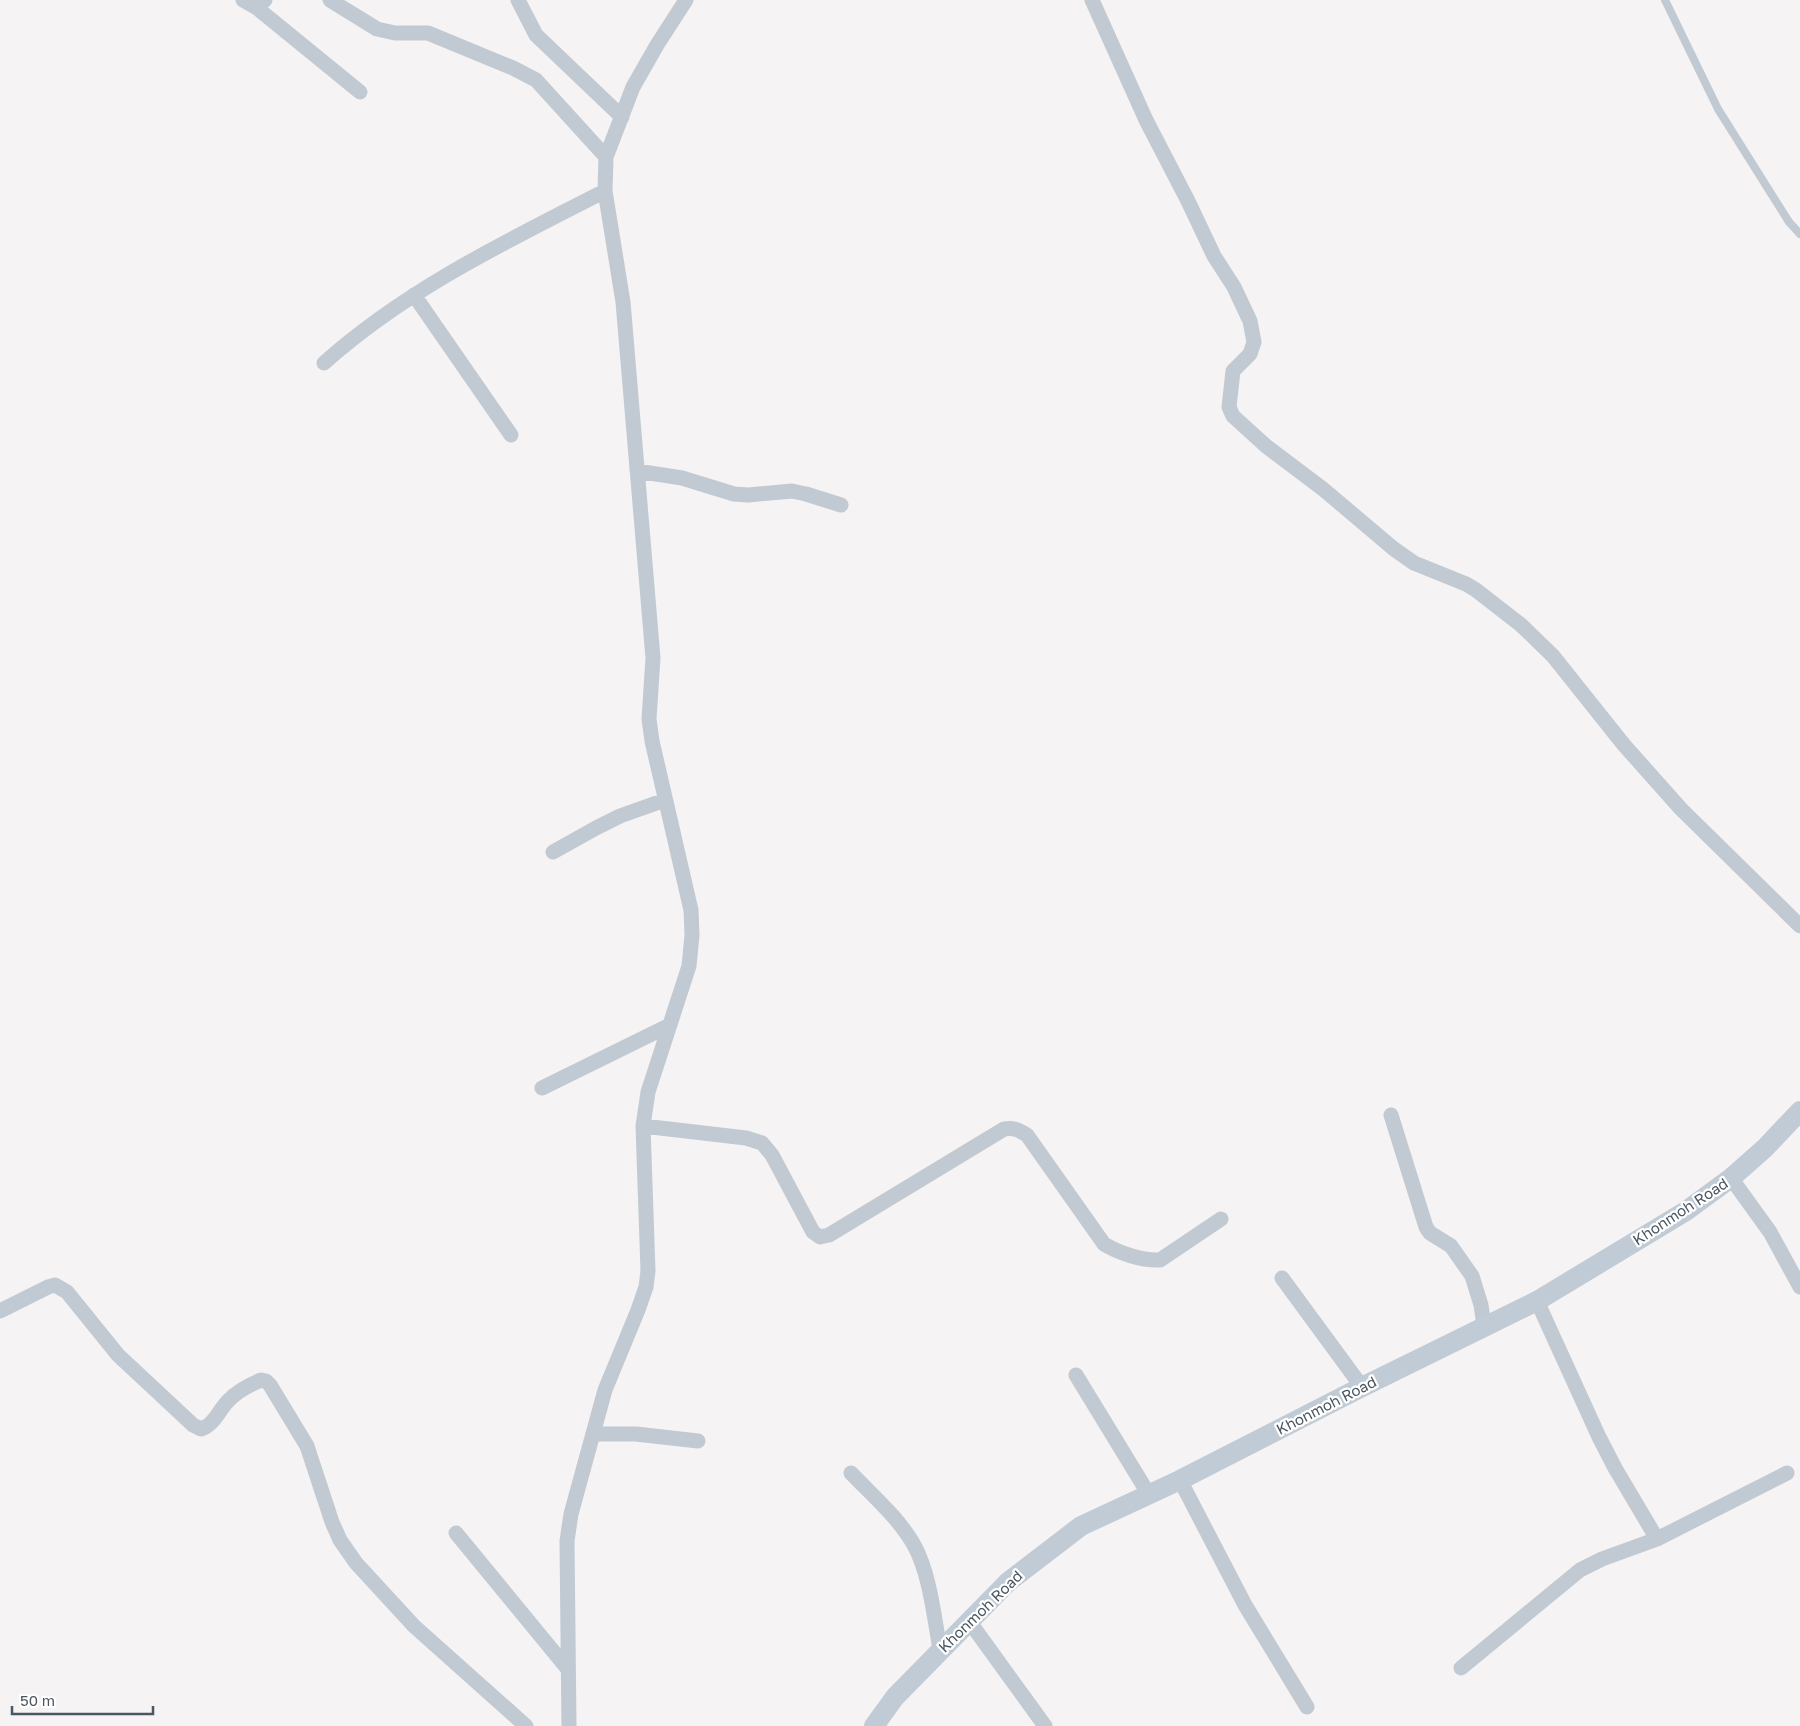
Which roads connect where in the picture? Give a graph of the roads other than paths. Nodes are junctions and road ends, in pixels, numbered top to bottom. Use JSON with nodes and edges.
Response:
{"nodes":[{"id":1,"x":243,"y":0,"type":"edge"},
{"id":2,"x":330,"y":0,"type":"edge"},
{"id":3,"x":518,"y":0,"type":"edge"},
{"id":4,"x":686,"y":0,"type":"edge"},
{"id":5,"x":1092,"y":0,"type":"edge"},
{"id":6,"x":1665,"y":0,"type":"edge"},
{"id":7,"x":261,"y":4,"type":"edge"},
{"id":8,"x":360,"y":92,"type":"dead end"},
{"id":9,"x":622,"y":117,"type":"junction"},
{"id":10,"x":606,"y":157,"type":"junction"},
{"id":11,"x":605,"y":191,"type":"junction"},
{"id":12,"x":1800,"y":234,"type":"edge"},
{"id":13,"x":414,"y":295,"type":"junction"},
{"id":14,"x":324,"y":363,"type":"dead end"},
{"id":15,"x":511,"y":435,"type":"dead end"},
{"id":16,"x":637,"y":471,"type":"junction"},
{"id":17,"x":841,"y":505,"type":"dead end"},
{"id":18,"x":665,"y":800,"type":"junction"},
{"id":19,"x":553,"y":852,"type":"dead end"},
{"id":20,"x":1800,"y":926,"type":"edge"},
{"id":21,"x":670,"y":1025,"type":"junction"},
{"id":22,"x":542,"y":1088,"type":"dead end"},
{"id":23,"x":1800,"y":1111,"type":"edge"},
{"id":24,"x":1391,"y":1114,"type":"dead end"},
{"id":25,"x":643,"y":1126,"type":"junction"},
{"id":26,"x":1731,"y":1178,"type":"junction"},
{"id":27,"x":1221,"y":1219,"type":"dead end"},
{"id":28,"x":1282,"y":1278,"type":"dead end"},
{"id":29,"x":1800,"y":1287,"type":"edge"},
{"id":30,"x":1537,"y":1301,"type":"junction"},
{"id":31,"x":0,"y":1311,"type":"edge"},
{"id":32,"x":1484,"y":1326,"type":"junction"},
{"id":33,"x":1076,"y":1375,"type":"dead end"},
{"id":34,"x":1362,"y":1387,"type":"junction"},
{"id":35,"x":593,"y":1434,"type":"junction"},
{"id":36,"x":698,"y":1440,"type":"dead end"},
{"id":37,"x":851,"y":1473,"type":"dead end"},
{"id":38,"x":1787,"y":1473,"type":"dead end"},
{"id":39,"x":1180,"y":1480,"type":"junction"},
{"id":40,"x":1148,"y":1493,"type":"junction"},
{"id":41,"x":456,"y":1533,"type":"dead end"},
{"id":42,"x":1657,"y":1539,"type":"junction"},
{"id":43,"x":969,"y":1621,"type":"junction"},
{"id":44,"x":940,"y":1650,"type":"junction"},
{"id":45,"x":567,"y":1668,"type":"junction"},
{"id":46,"x":1461,"y":1668,"type":"dead end"},
{"id":47,"x":1307,"y":1707,"type":"dead end"},
{"id":48,"x":526,"y":1726,"type":"edge"},
{"id":49,"x":569,"y":1726,"type":"edge"},
{"id":50,"x":874,"y":1726,"type":"edge"},
{"id":51,"x":1045,"y":1726,"type":"edge"}],
"edges":[{"from":1,"to":7,"type":"street"},
{"from":2,"to":10,"type":"street"},
{"from":3,"to":9,"type":"street"},
{"from":4,"to":9,"type":"street"},
{"from":5,"to":20,"type":"street"},
{"from":6,"to":12,"type":"lane"},
{"from":7,"to":8,"type":"street"},
{"from":9,"to":10,"type":"street"},
{"from":10,"to":11,"type":"street"},
{"from":11,"to":13,"type":"street"},
{"from":11,"to":16,"type":"street"},
{"from":13,"to":14,"type":"street"},
{"from":13,"to":15,"type":"street"},
{"from":16,"to":17,"type":"street"},
{"from":16,"to":18,"type":"street"},
{"from":18,"to":19,"type":"street"},
{"from":18,"to":21,"type":"street"},
{"from":21,"to":22,"type":"street"},
{"from":21,"to":25,"type":"street"},
{"from":23,"to":26,"type":"main road","name":"Khonmoh Road"},
{"from":24,"to":32,"type":"street"},
{"from":25,"to":27,"type":"street"},
{"from":25,"to":35,"type":"street"},
{"from":26,"to":29,"type":"street"},
{"from":26,"to":30,"type":"main road","name":"Khonmoh Road"},
{"from":28,"to":34,"type":"street"},
{"from":30,"to":32,"type":"main road","name":"Khonmoh Road"},
{"from":30,"to":42,"type":"street"},
{"from":31,"to":48,"type":"street"},
{"from":32,"to":34,"type":"main road","name":"Khonmoh Road"},
{"from":33,"to":40,"type":"street"},
{"from":34,"to":39,"type":"main road","name":"Khonmoh Road"},
{"from":35,"to":36,"type":"street"},
{"from":35,"to":45,"type":"street"},
{"from":37,"to":44,"type":"street"},
{"from":38,"to":42,"type":"street"},
{"from":39,"to":40,"type":"main road","name":"Khonmoh Road"},
{"from":39,"to":47,"type":"street"},
{"from":40,"to":43,"type":"main road","name":"Khonmoh Road"},
{"from":41,"to":45,"type":"street"},
{"from":42,"to":46,"type":"street"},
{"from":43,"to":44,"type":"main road","name":"Khonmoh Road"},
{"from":43,"to":51,"type":"street"},
{"from":44,"to":50,"type":"main road","name":"Khonmoh Road"},
{"from":45,"to":49,"type":"street"}]}
